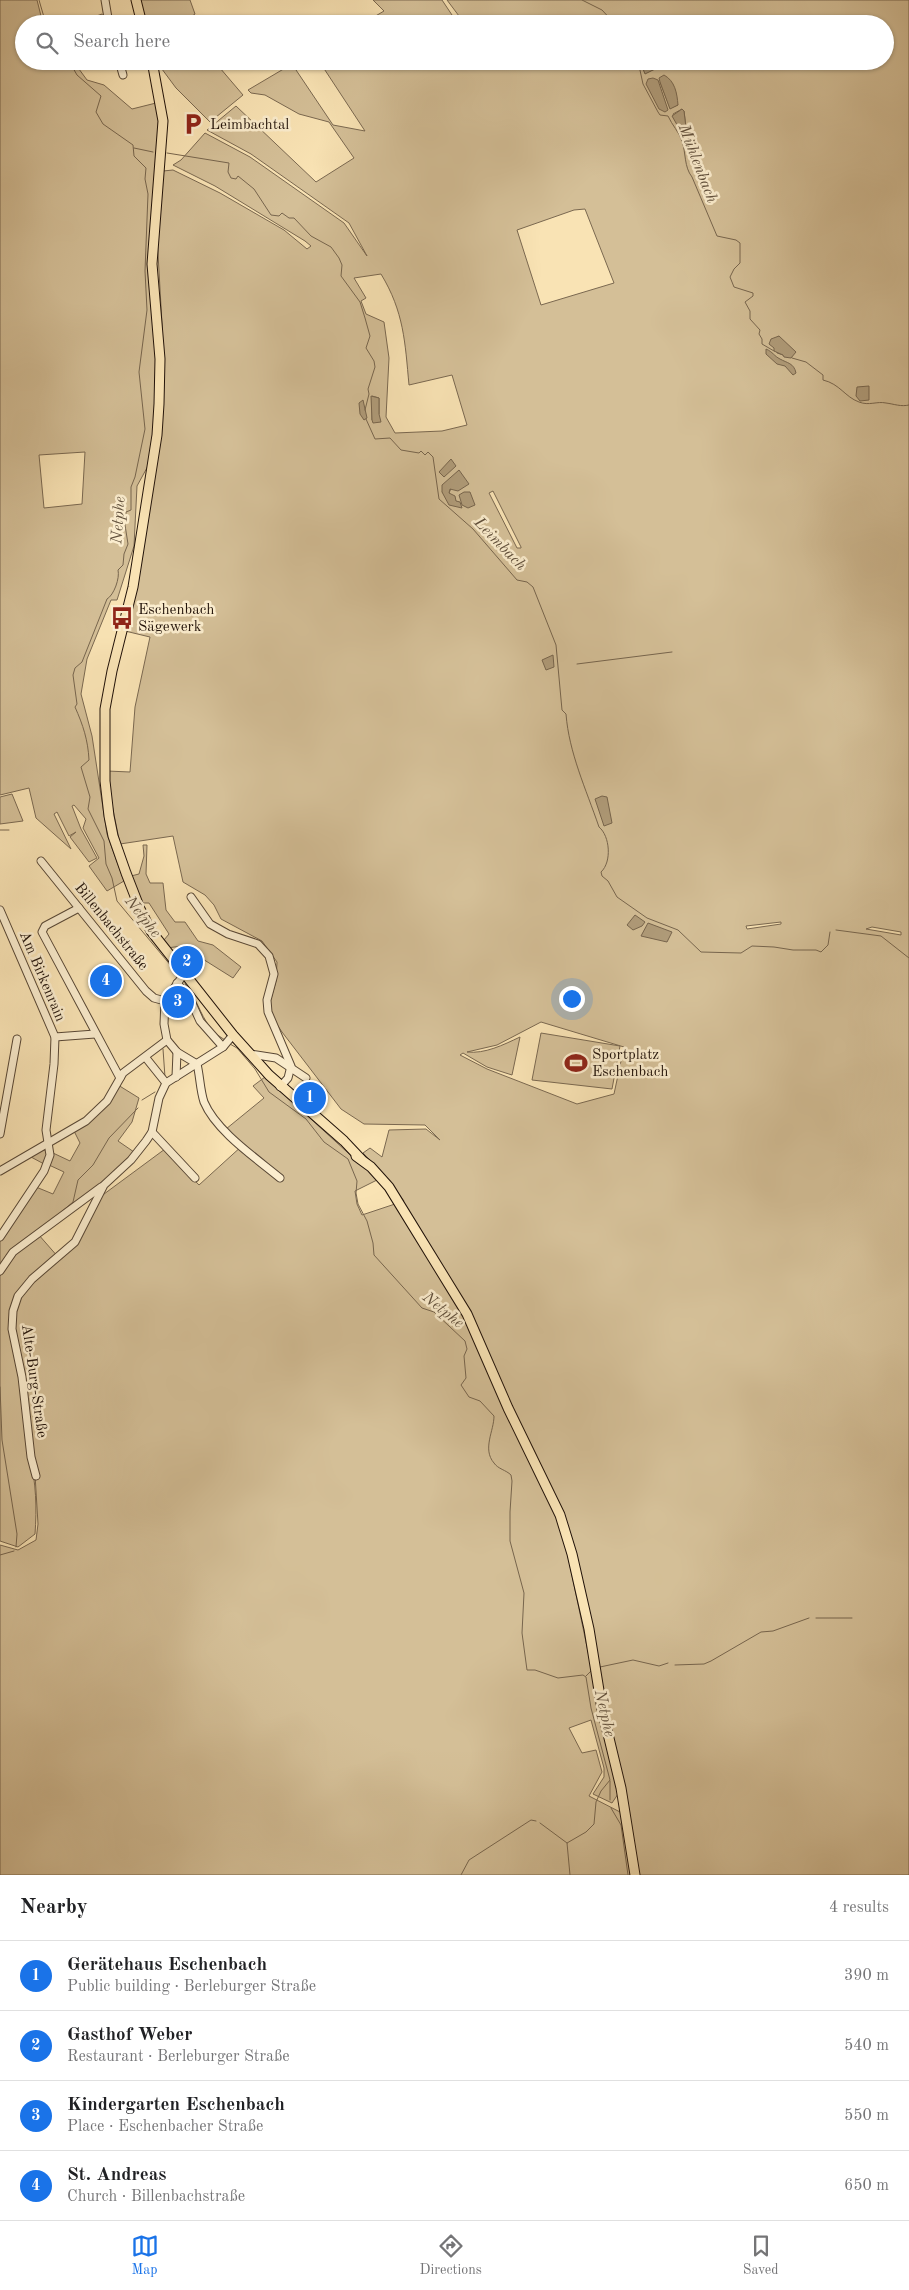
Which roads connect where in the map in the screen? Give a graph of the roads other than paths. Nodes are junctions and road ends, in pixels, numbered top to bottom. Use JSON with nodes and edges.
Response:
{"nodes":[{"id":1,"x":105,"y":0,"type":"edge"},
{"id":2,"x":136,"y":0,"type":"edge"},
{"id":3,"x":108,"y":15,"type":"edge"},
{"id":4,"x":140,"y":15,"type":"edge"},
{"id":5,"x":122,"y":70,"type":"edge"},
{"id":6,"x":154,"y":70,"type":"edge"},
{"id":7,"x":123,"y":75,"type":"dead end"},
{"id":8,"x":41,"y":861,"type":"dead end"},
{"id":9,"x":192,"y":897,"type":"dead end"},
{"id":10,"x":79,"y":908,"type":"junction"},
{"id":11,"x":0,"y":910,"type":"edge"},
{"id":12,"x":184,"y":974,"type":"junction"},
{"id":13,"x":177,"y":983,"type":"junction"},
{"id":14,"x":166,"y":1001,"type":"junction"},
{"id":15,"x":96,"y":1034,"type":"junction"},
{"id":16,"x":55,"y":1037,"type":"junction"},
{"id":17,"x":17,"y":1039,"type":"dead end"},
{"id":18,"x":167,"y":1040,"type":"junction"},
{"id":19,"x":228,"y":1041,"type":"junction"},
{"id":20,"x":176,"y":1052,"type":"junction"},
{"id":21,"x":250,"y":1054,"type":"junction"},
{"id":22,"x":146,"y":1058,"type":"junction"},
{"id":23,"x":197,"y":1064,"type":"junction"},
{"id":24,"x":291,"y":1066,"type":"junction"},
{"id":25,"x":176,"y":1077,"type":"junction"},
{"id":26,"x":120,"y":1078,"type":"junction"},
{"id":27,"x":306,"y":1078,"type":"dead end"},
{"id":28,"x":166,"y":1082,"type":"junction"},
{"id":29,"x":280,"y":1087,"type":"junction"},
{"id":30,"x":152,"y":1132,"type":"junction"},
{"id":31,"x":0,"y":1134,"type":"edge"},
{"id":32,"x":48,"y":1143,"type":"junction"},
{"id":33,"x":0,"y":1171,"type":"edge"},
{"id":34,"x":195,"y":1178,"type":"dead end"},
{"id":35,"x":280,"y":1178,"type":"dead end"},
{"id":36,"x":104,"y":1185,"type":"junction"},
{"id":37,"x":0,"y":1237,"type":"edge"},
{"id":38,"x":0,"y":1271,"type":"edge"},
{"id":39,"x":36,"y":1476,"type":"dead end"},
{"id":40,"x":635,"y":1875,"type":"edge"}],
"edges":[{"from":1,"to":3,"type":"street"},
{"from":2,"to":4,"type":"main road"},
{"from":5,"to":7,"type":"street"},
{"from":6,"to":12,"type":"main road"},
{"from":8,"to":10,"type":"street","name":"Billenbachstraße"},
{"from":9,"to":24,"type":"street"},
{"from":10,"to":14,"type":"street","name":"Billenbachstraße"},
{"from":10,"to":15,"type":"street"},
{"from":11,"to":16,"type":"street","name":"Am Birkenrain"},
{"from":12,"to":13,"type":"street"},
{"from":12,"to":19,"type":"main road"},
{"from":13,"to":14,"type":"street"},
{"from":13,"to":19,"type":"street"},
{"from":14,"to":18,"type":"street"},
{"from":15,"to":16,"type":"street"},
{"from":15,"to":26,"type":"street"},
{"from":16,"to":32,"type":"street","name":"Am Birkenrain"},
{"from":17,"to":31,"type":"street"},
{"from":18,"to":20,"type":"street"},
{"from":18,"to":22,"type":"street"},
{"from":19,"to":21,"type":"main road"},
{"from":19,"to":23,"type":"street"},
{"from":20,"to":23,"type":"street"},
{"from":20,"to":25,"type":"street"},
{"from":21,"to":24,"type":"street"},
{"from":21,"to":29,"type":"main road"},
{"from":22,"to":26,"type":"street"},
{"from":22,"to":28,"type":"street"},
{"from":23,"to":25,"type":"street"},
{"from":23,"to":35,"type":"street"},
{"from":24,"to":27,"type":"street"},
{"from":24,"to":29,"type":"street"},
{"from":25,"to":28,"type":"street"},
{"from":26,"to":32,"type":"street"},
{"from":28,"to":30,"type":"street","name":"Alte-Burg-Straße"},
{"from":29,"to":40,"type":"main road"},
{"from":30,"to":34,"type":"street"},
{"from":30,"to":36,"type":"street","name":"Alte-Burg-Straße"},
{"from":32,"to":33,"type":"street"},
{"from":32,"to":37,"type":"street","name":"Am Birkenrain"},
{"from":36,"to":38,"type":"street"},
{"from":36,"to":39,"type":"street","name":"Alte-Burg-Straße"}]}
